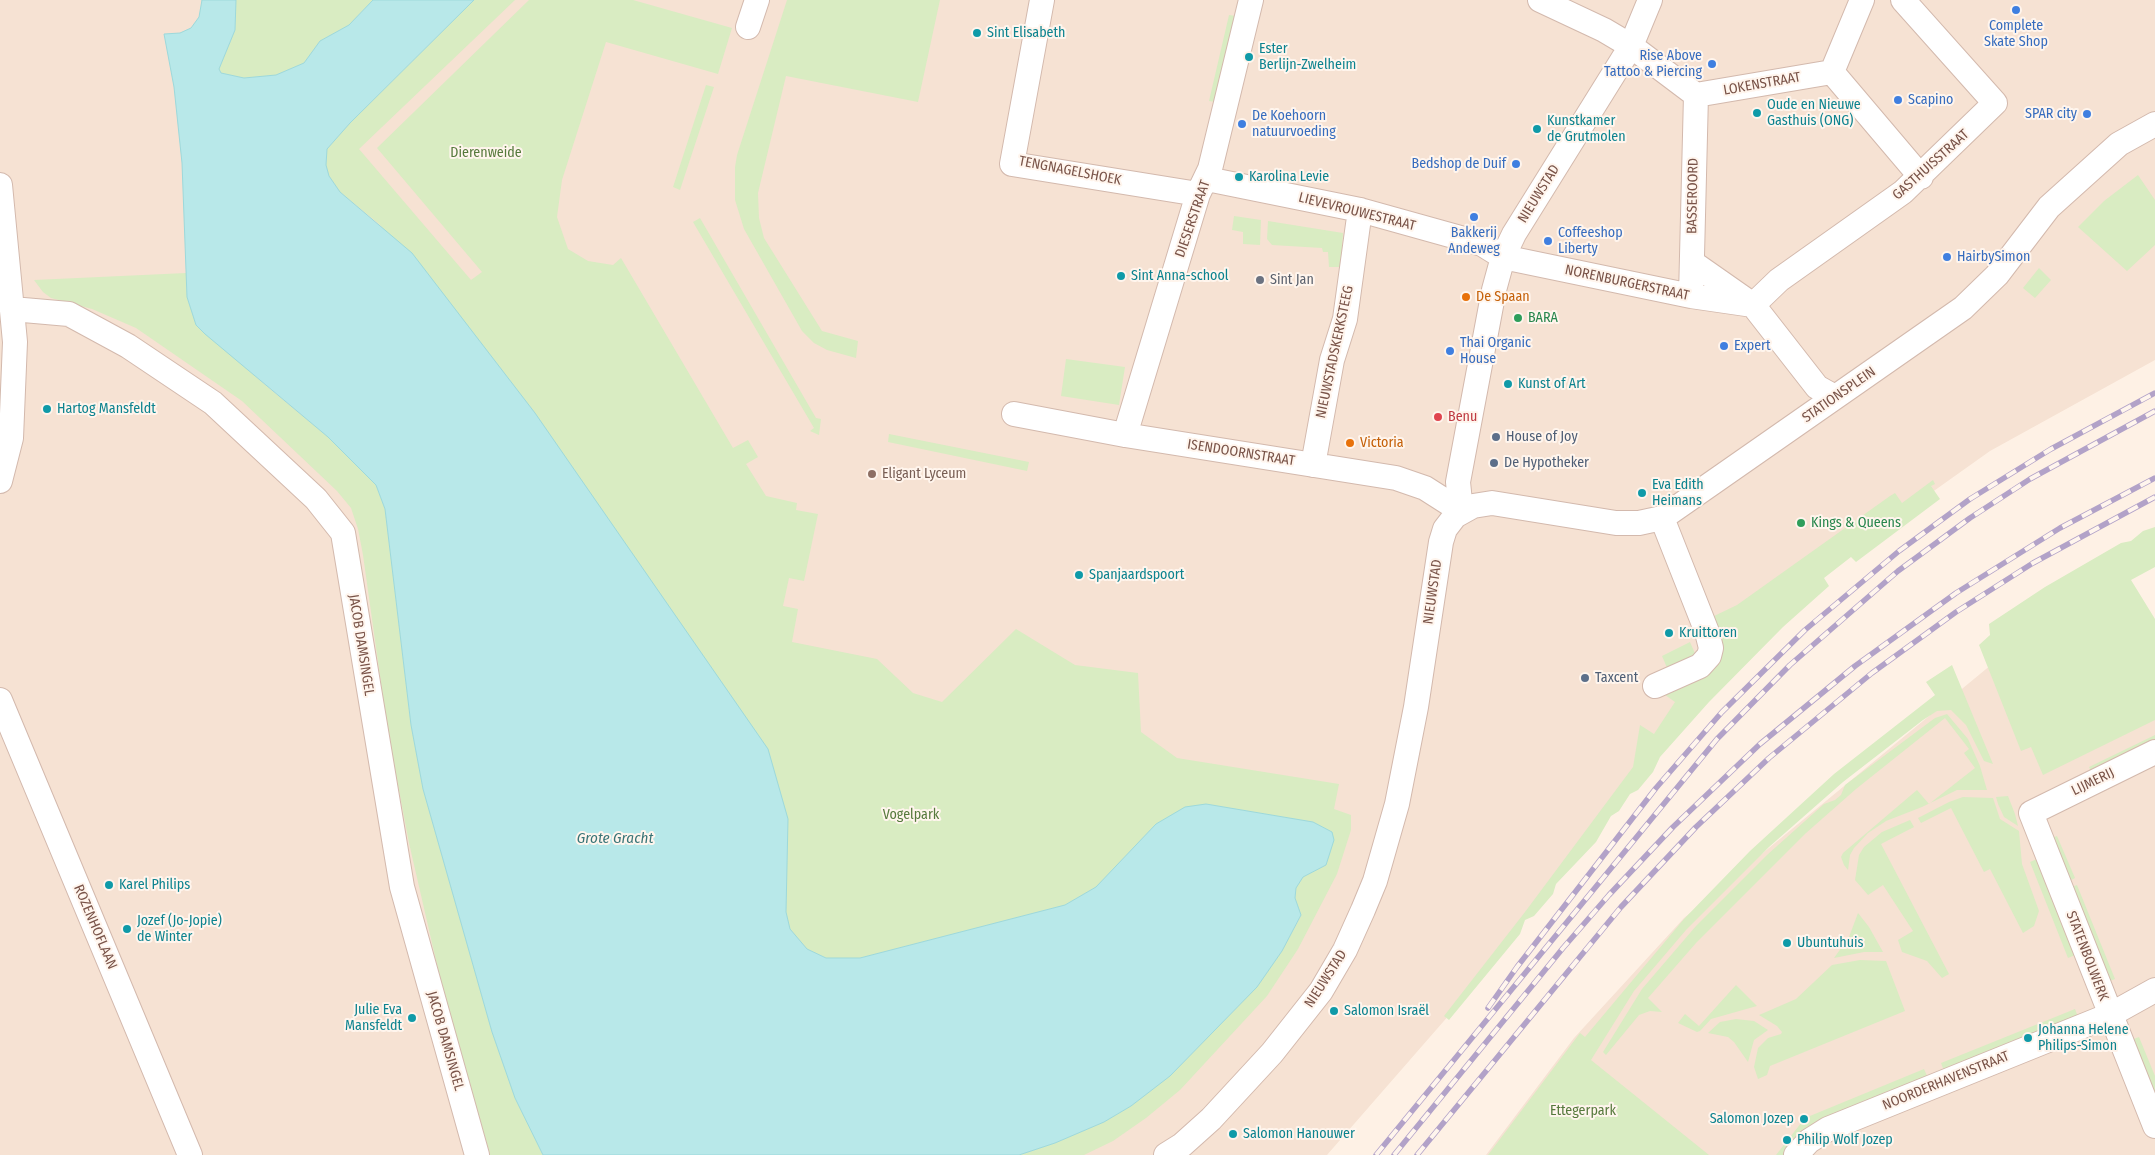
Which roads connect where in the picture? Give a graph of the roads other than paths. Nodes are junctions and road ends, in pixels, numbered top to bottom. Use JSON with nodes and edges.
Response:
{"nodes":[{"id":1,"x":757,"y":0,"type":"edge"},
{"id":2,"x":1042,"y":0,"type":"edge"},
{"id":3,"x":1251,"y":0,"type":"edge"},
{"id":4,"x":1540,"y":0,"type":"edge"},
{"id":5,"x":1650,"y":0,"type":"edge"},
{"id":6,"x":1862,"y":0,"type":"edge"},
{"id":7,"x":1904,"y":0,"type":"edge"},
{"id":8,"x":748,"y":27,"type":"dead end"},
{"id":9,"x":1631,"y":46,"type":"junction"},
{"id":10,"x":1832,"y":72,"type":"junction"},
{"id":11,"x":1696,"y":95,"type":"junction"},
{"id":12,"x":2155,"y":124,"type":"edge"},
{"id":13,"x":1921,"y":177,"type":"junction"},
{"id":14,"x":0,"y":185,"type":"edge"},
{"id":15,"x":1202,"y":187,"type":"junction"},
{"id":16,"x":1360,"y":210,"type":"junction"},
{"id":17,"x":1503,"y":257,"type":"junction"},
{"id":18,"x":1693,"y":263,"type":"junction"},
{"id":19,"x":1691,"y":296,"type":"junction"},
{"id":20,"x":1753,"y":305,"type":"junction"},
{"id":21,"x":12,"y":309,"type":"junction"},
{"id":22,"x":1835,"y":397,"type":"junction"},
{"id":23,"x":1014,"y":414,"type":"dead end"},
{"id":24,"x":1125,"y":435,"type":"junction"},
{"id":25,"x":1313,"y":465,"type":"junction"},
{"id":26,"x":0,"y":481,"type":"edge"},
{"id":27,"x":1461,"y":510,"type":"junction"},
{"id":28,"x":1665,"y":527,"type":"junction"},
{"id":29,"x":1655,"y":686,"type":"dead end"},
{"id":30,"x":0,"y":700,"type":"edge"},
{"id":31,"x":2155,"y":752,"type":"edge"},
{"id":32,"x":2031,"y":813,"type":"joint"},
{"id":33,"x":2155,"y":990,"type":"edge"},
{"id":34,"x":2110,"y":1015,"type":"junction"},
{"id":35,"x":2155,"y":1126,"type":"edge"},
{"id":36,"x":190,"y":1155,"type":"edge"},
{"id":37,"x":477,"y":1155,"type":"edge"},
{"id":38,"x":1166,"y":1155,"type":"edge"},
{"id":39,"x":1796,"y":1155,"type":"edge"}],
"edges":[{"from":1,"to":8,"type":"street"},
{"from":2,"to":15,"type":"street","name":"TENGNAGELSHOEK"},
{"from":3,"to":15,"type":"street","name":"DIESERSTRAAT"},
{"from":4,"to":9,"type":"street"},
{"from":5,"to":9,"type":"street","name":"NIEUWSTAD"},
{"from":6,"to":10,"type":"street"},
{"from":7,"to":13,"type":"street","name":"GASTHUISSTRAAT"},
{"from":9,"to":11,"type":"street"},
{"from":9,"to":17,"type":"street","name":"NIEUWSTAD"},
{"from":10,"to":11,"type":"street","name":"LOKENSTRAAT"},
{"from":10,"to":13,"type":"street"},
{"from":11,"to":18,"type":"street","name":"BASSEROORD"},
{"from":12,"to":22,"type":"street","name":"STATIONSPLEIN"},
{"from":13,"to":20,"type":"street","name":"GASTHUISSTRAAT"},
{"from":14,"to":21,"type":"street"},
{"from":15,"to":16,"type":"street","name":"LIEVEVROUWESTRAAT"},
{"from":15,"to":24,"type":"street","name":"DIESERSTRAAT"},
{"from":16,"to":17,"type":"street","name":"LIEVEVROUWESTRAAT"},
{"from":16,"to":25,"type":"street","name":"NIEUWSTADSKERKSTEEG"},
{"from":17,"to":19,"type":"street","name":"NORENBURGERSTRAAT"},
{"from":17,"to":27,"type":"street","name":"NIEUWSTAD"},
{"from":18,"to":19,"type":"street","name":"BASSEROORD"},
{"from":18,"to":20,"type":"street"},
{"from":19,"to":20,"type":"street","name":"NORENBURGERSTRAAT"},
{"from":20,"to":22,"type":"street"},
{"from":21,"to":26,"type":"street"},
{"from":21,"to":37,"type":"street","name":"JACOB DAMSINGEL"},
{"from":22,"to":28,"type":"street","name":"STATIONSPLEIN"},
{"from":23,"to":24,"type":"street","name":"ISENDOORNSTRAAT"},
{"from":24,"to":25,"type":"street","name":"ISENDOORNSTRAAT"},
{"from":25,"to":27,"type":"street","name":"ISENDOORNSTRAAT"},
{"from":27,"to":28,"type":"street","name":"STATIONSPLEIN"},
{"from":27,"to":38,"type":"street","name":"NIEUWSTAD"},
{"from":28,"to":29,"type":"street"},
{"from":30,"to":36,"type":"street","name":"ROZENHOFLAAN"},
{"from":31,"to":32,"type":"street","name":"LIJMERIJ"},
{"from":32,"to":34,"type":"street","name":"STATENBOLWERK"},
{"from":33,"to":34,"type":"street","name":"NOORDERHAVENSTRAAT"},
{"from":34,"to":35,"type":"street","name":"STATENBOLWERK"},
{"from":34,"to":39,"type":"street","name":"NOORDERHAVENSTRAAT"}]}
